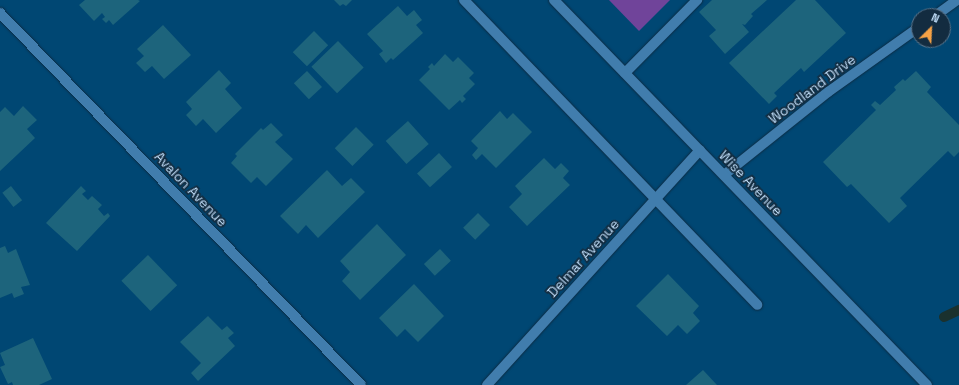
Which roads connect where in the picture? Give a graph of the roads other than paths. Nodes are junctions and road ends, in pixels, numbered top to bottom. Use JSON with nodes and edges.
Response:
{"nodes":[{"id":1,"x":464,"y":0,"type":"edge"},
{"id":2,"x":554,"y":0,"type":"edge"},
{"id":3,"x":698,"y":0,"type":"edge"},
{"id":4,"x":957,"y":0,"type":"edge"},
{"id":5,"x":946,"y":8,"type":"edge"},
{"id":6,"x":0,"y":13,"type":"edge"},
{"id":7,"x":911,"y":33,"type":"edge"},
{"id":8,"x":625,"y":73,"type":"junction"},
{"id":9,"x":700,"y":150,"type":"junction"},
{"id":10,"x":724,"y":175,"type":"junction"},
{"id":11,"x":655,"y":199,"type":"junction"},
{"id":12,"x":756,"y":305,"type":"dead end"},
{"id":13,"x":361,"y":385,"type":"edge"},
{"id":14,"x":487,"y":385,"type":"edge"},
{"id":15,"x":927,"y":385,"type":"edge"}],
"edges":[{"from":1,"to":11,"type":"street"},
{"from":2,"to":8,"type":"street","name":"Wise Avenue"},
{"from":3,"to":8,"type":"street"},
{"from":4,"to":5,"type":"street"},
{"from":6,"to":13,"type":"street","name":"Avalon Avenue"},
{"from":7,"to":10,"type":"street","name":"Woodland Drive"},
{"from":8,"to":9,"type":"street","name":"Wise Avenue"},
{"from":9,"to":10,"type":"street","name":"Wise Avenue"},
{"from":9,"to":11,"type":"street","name":"Delmar Avenue"},
{"from":10,"to":15,"type":"street","name":"Wise Avenue"},
{"from":11,"to":12,"type":"street"},
{"from":11,"to":14,"type":"street","name":"Delmar Avenue"}]}
